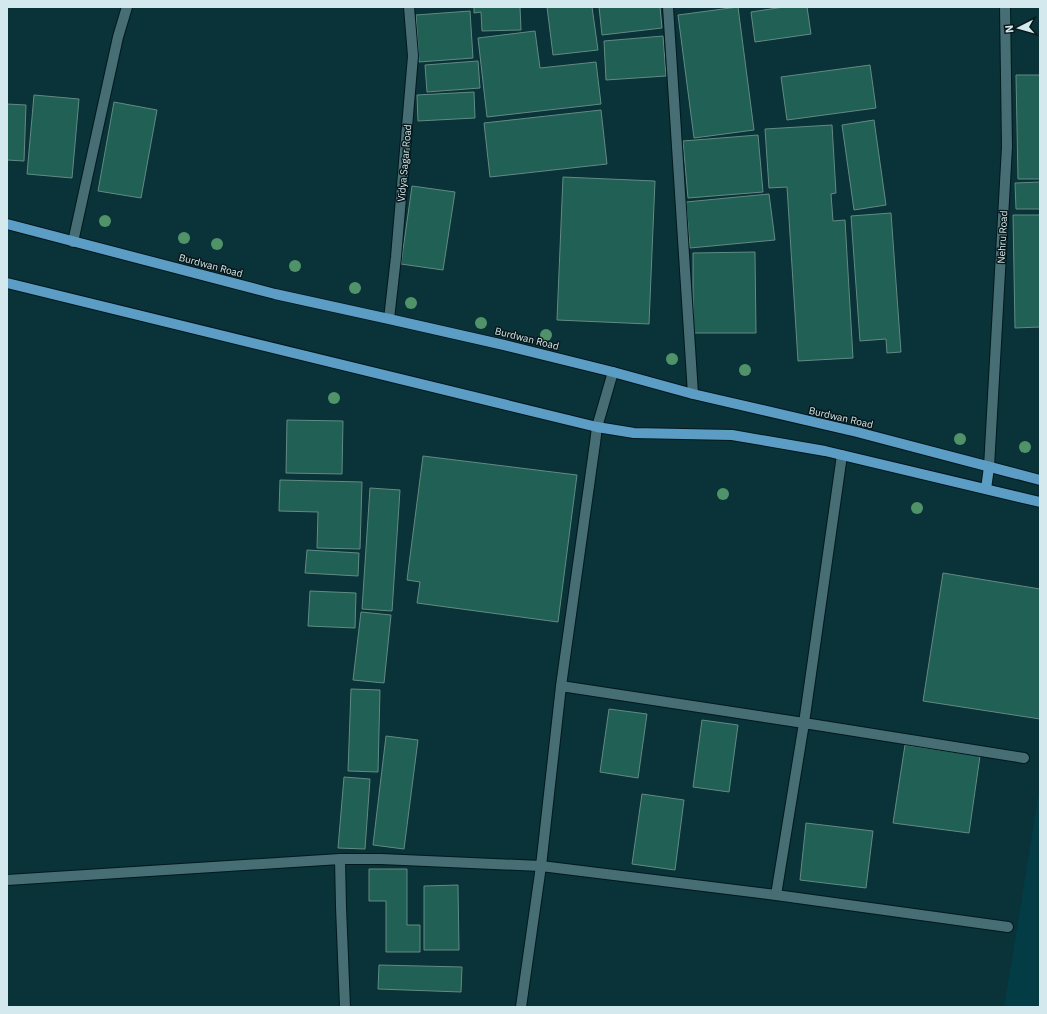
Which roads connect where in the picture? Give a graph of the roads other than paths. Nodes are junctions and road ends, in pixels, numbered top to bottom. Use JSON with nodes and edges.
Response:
{"nodes":[{"id":1,"x":128,"y":7,"type":"edge"},
{"id":2,"x":409,"y":7,"type":"edge"},
{"id":3,"x":668,"y":7,"type":"edge"},
{"id":4,"x":1005,"y":7,"type":"edge"},
{"id":5,"x":7,"y":224,"type":"edge"},
{"id":6,"x":73,"y":242,"type":"junction"},
{"id":7,"x":7,"y":283,"type":"edge"},
{"id":8,"x":390,"y":318,"type":"junction"},
{"id":9,"x":614,"y":372,"type":"junction"},
{"id":10,"x":693,"y":394,"type":"junction"},
{"id":11,"x":597,"y":426,"type":"junction"},
{"id":12,"x":842,"y":454,"type":"junction"},
{"id":13,"x":989,"y":467,"type":"junction"},
{"id":14,"x":1040,"y":480,"type":"edge"},
{"id":15,"x":986,"y":489,"type":"junction"},
{"id":16,"x":1040,"y":502,"type":"edge"},
{"id":17,"x":561,"y":686,"type":"junction"},
{"id":18,"x":804,"y":723,"type":"junction"},
{"id":19,"x":1024,"y":758,"type":"dead end"},
{"id":20,"x":340,"y":859,"type":"junction"},
{"id":21,"x":541,"y":866,"type":"junction"},
{"id":22,"x":7,"y":880,"type":"edge"},
{"id":23,"x":776,"y":894,"type":"junction"},
{"id":24,"x":1008,"y":927,"type":"dead end"},
{"id":25,"x":344,"y":1007,"type":"edge"},
{"id":26,"x":521,"y":1007,"type":"edge"}],
"edges":[{"from":1,"to":6,"type":"street"},
{"from":2,"to":8,"type":"street","name":"Vidya Sagar Road"},
{"from":3,"to":10,"type":"street"},
{"from":4,"to":13,"type":"street","name":"Nehru Road"},
{"from":5,"to":6,"type":"main road","name":"Burdwan Road"},
{"from":6,"to":8,"type":"main road","name":"Burdwan Road"},
{"from":7,"to":11,"type":"main road"},
{"from":8,"to":9,"type":"main road","name":"Burdwan Road"},
{"from":9,"to":10,"type":"main road","name":"Burdwan Road"},
{"from":9,"to":11,"type":"street"},
{"from":10,"to":13,"type":"main road","name":"Burdwan Road"},
{"from":11,"to":12,"type":"main road"},
{"from":11,"to":17,"type":"street"},
{"from":12,"to":15,"type":"main road"},
{"from":12,"to":18,"type":"street"},
{"from":13,"to":14,"type":"main road","name":"Burdwan Road"},
{"from":13,"to":15,"type":"main road"},
{"from":15,"to":16,"type":"main road"},
{"from":17,"to":18,"type":"street"},
{"from":17,"to":21,"type":"street"},
{"from":18,"to":19,"type":"street"},
{"from":18,"to":23,"type":"street"},
{"from":20,"to":21,"type":"street"},
{"from":20,"to":22,"type":"street"},
{"from":20,"to":25,"type":"street"},
{"from":21,"to":23,"type":"street"},
{"from":21,"to":26,"type":"street"},
{"from":23,"to":24,"type":"street"}]}
